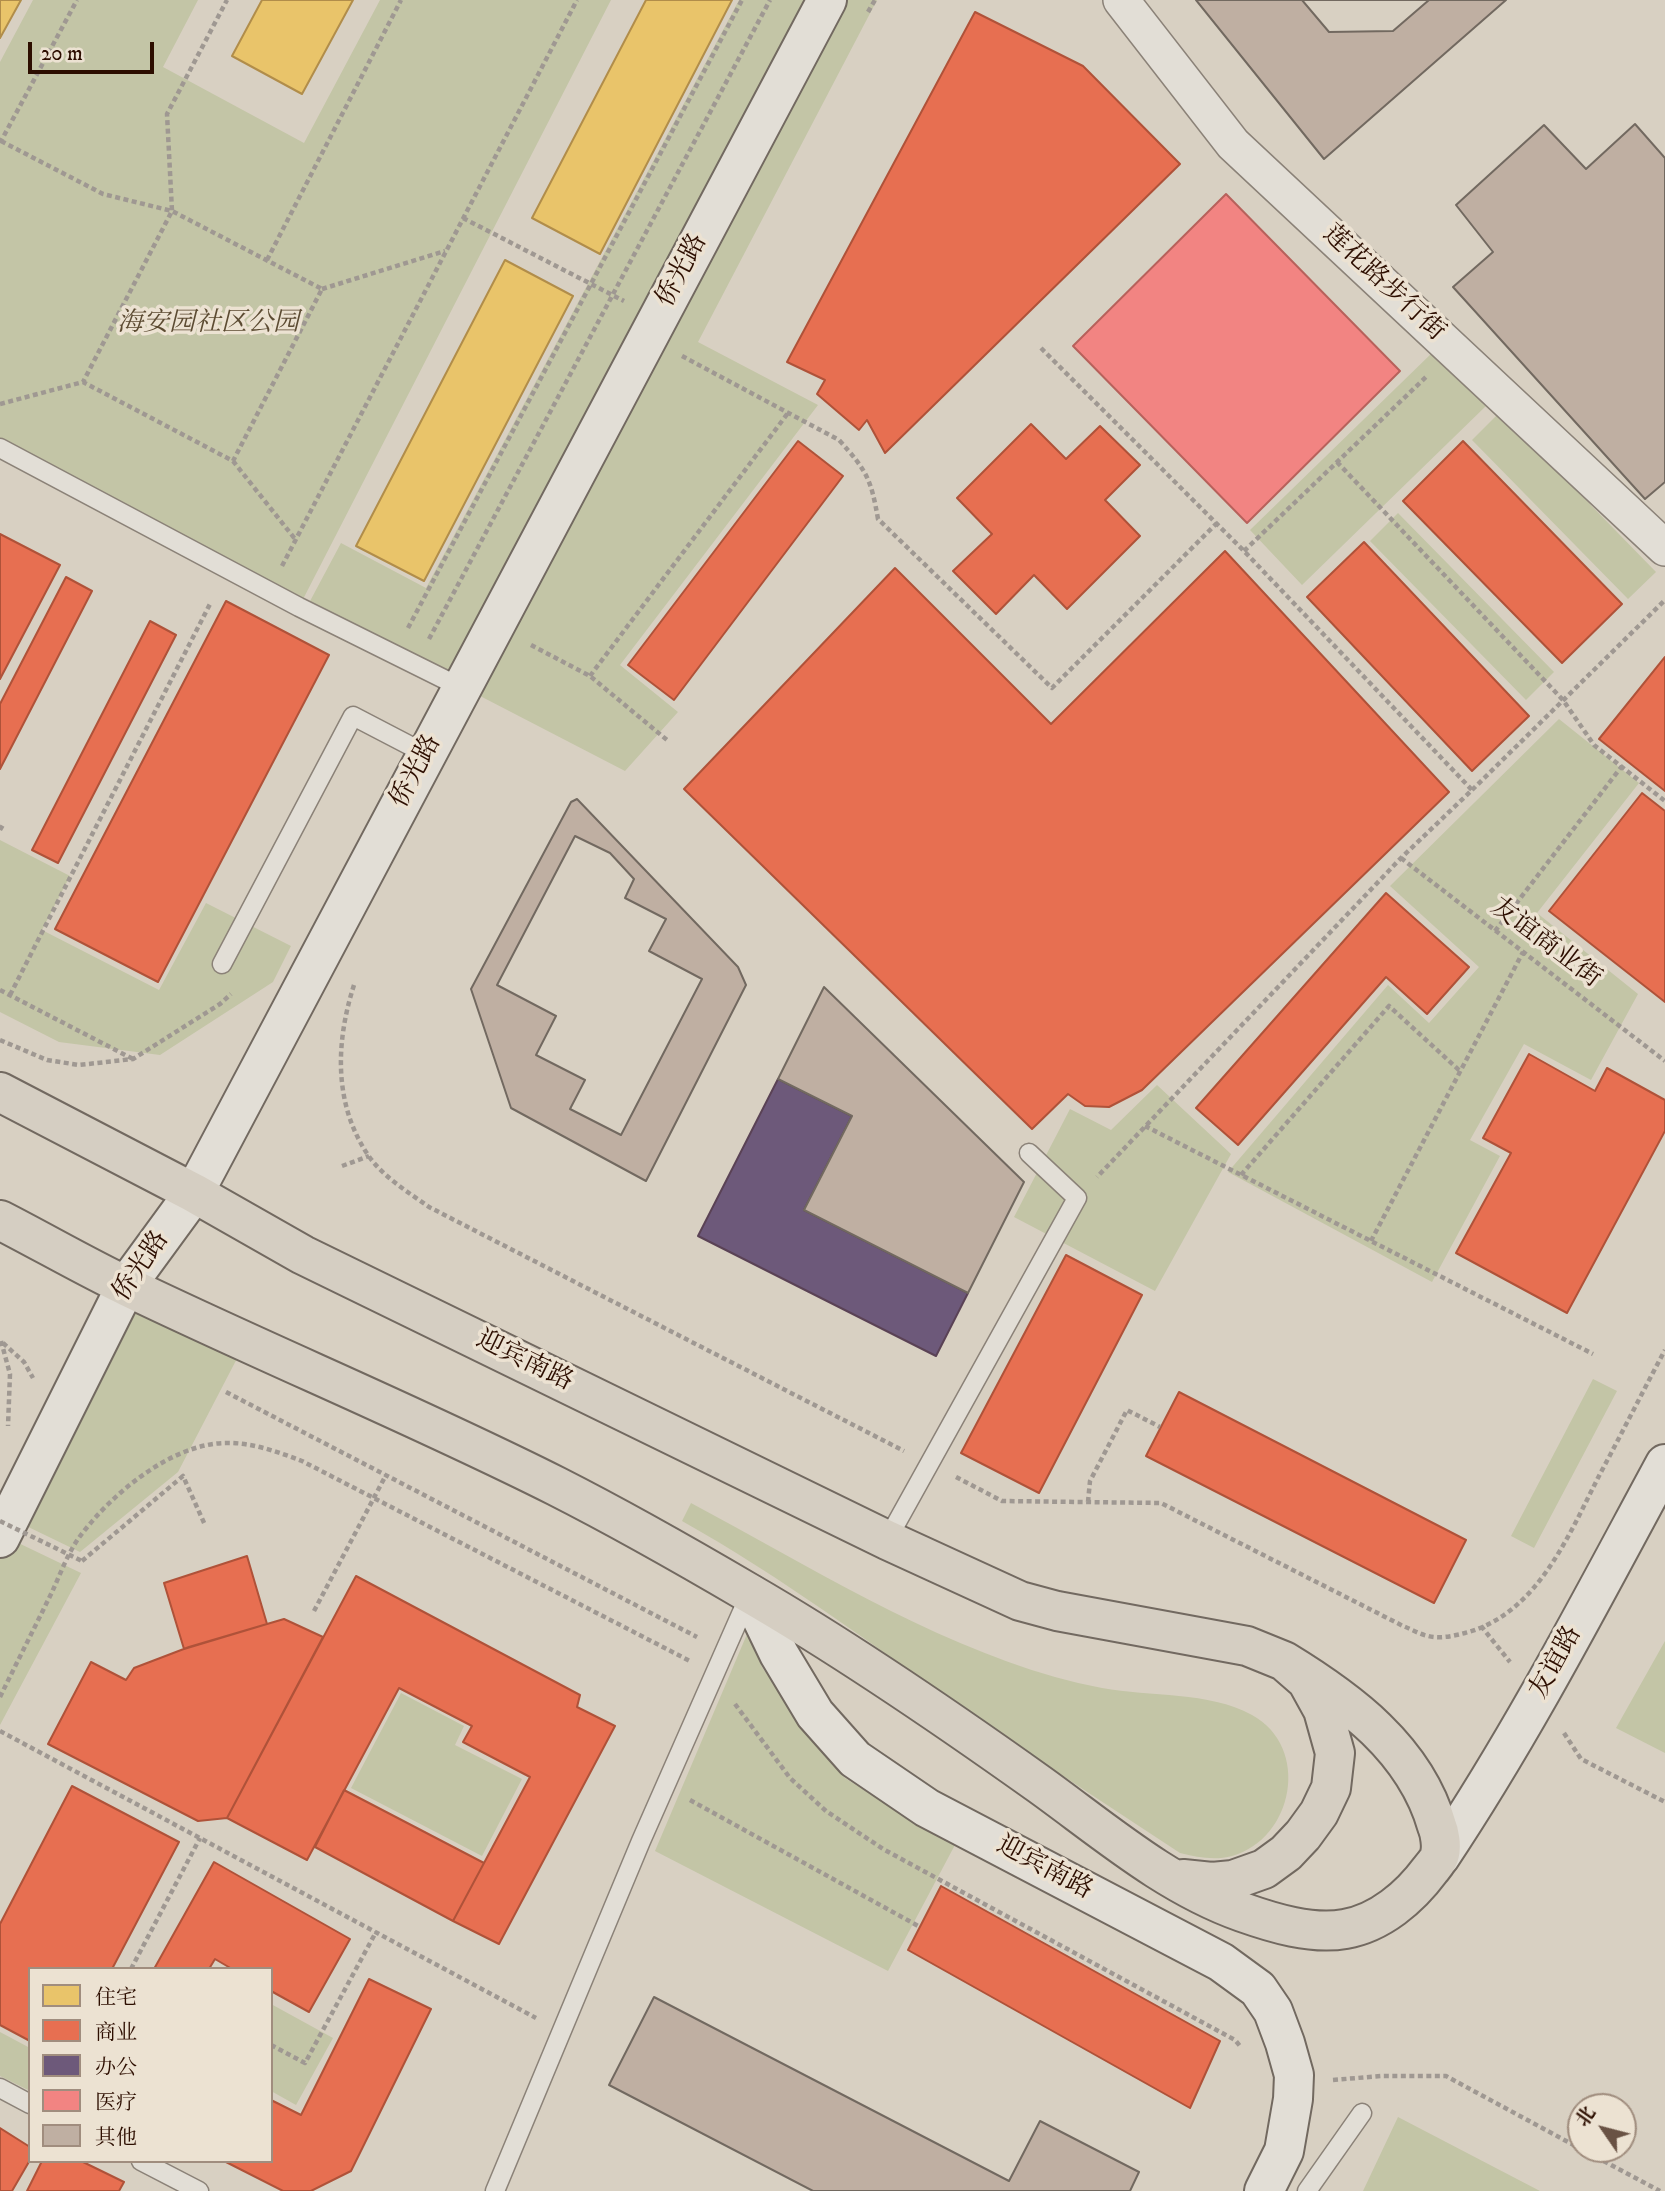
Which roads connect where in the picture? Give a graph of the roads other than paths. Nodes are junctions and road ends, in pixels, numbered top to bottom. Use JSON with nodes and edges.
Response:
{"nodes":[{"id":1,"x":827,"y":0,"type":"edge"},
{"id":2,"x":1121,"y":0,"type":"edge"},
{"id":3,"x":0,"y":448,"type":"edge"},
{"id":4,"x":1665,"y":548,"type":"edge"},
{"id":5,"x":462,"y":688,"type":"junction"},
{"id":6,"x":426,"y":754,"type":"junction"},
{"id":7,"x":222,"y":964,"type":"dead end"},
{"id":8,"x":0,"y":1092,"type":"edge"},
{"id":9,"x":1029,"y":1153,"type":"dead end"},
{"id":10,"x":194,"y":1193,"type":"junction"},
{"id":11,"x":0,"y":1220,"type":"edge"},
{"id":12,"x":126,"y":1286,"type":"junction"},
{"id":13,"x":1665,"y":1464,"type":"edge"},
{"id":14,"x":0,"y":1538,"type":"edge"},
{"id":15,"x":887,"y":1540,"type":"junction"},
{"id":16,"x":750,"y":1594,"type":"junction"},
{"id":17,"x":1295,"y":1671,"type":"junction"},
{"id":18,"x":1440,"y":1857,"type":"junction"},
{"id":19,"x":1170,"y":1878,"type":"junction"},
{"id":20,"x":0,"y":2088,"type":"edge"},
{"id":21,"x":28,"y":2103,"type":"edge"},
{"id":22,"x":1362,"y":2113,"type":"dead end"},
{"id":23,"x":145,"y":2163,"type":"edge"},
{"id":24,"x":199,"y":2191,"type":"edge"},
{"id":25,"x":495,"y":2191,"type":"edge"},
{"id":26,"x":1264,"y":2191,"type":"edge"},
{"id":27,"x":1307,"y":2191,"type":"edge"}],
"edges":[{"from":1,"to":5,"type":"street","name":"侨光路"},
{"from":2,"to":4,"type":"street","name":"莲花路步行街"},
{"from":3,"to":5,"type":"lane"},
{"from":5,"to":6,"type":"street","name":"侨光路"},
{"from":6,"to":7,"type":"lane"},
{"from":6,"to":10,"type":"street","name":"侨光路"},
{"from":8,"to":10,"type":"highway","name":"迎宾南路"},
{"from":9,"to":15,"type":"lane"},
{"from":10,"to":12,"type":"street","name":"侨光路"},
{"from":10,"to":15,"type":"highway","name":"迎宾南路"},
{"from":11,"to":12,"type":"highway"},
{"from":12,"to":14,"type":"street","name":"侨光路"},
{"from":12,"to":16,"type":"highway"},
{"from":13,"to":18,"type":"street","name":"友谊路"},
{"from":15,"to":17,"type":"highway","name":"迎宾南路"},
{"from":16,"to":19,"type":"highway"},
{"from":16,"to":25,"type":"lane"},
{"from":16,"to":26,"type":"street","name":"迎宾南路"},
{"from":17,"to":18,"type":"highway","name":"迎宾南路"},
{"from":17,"to":19,"type":"highway"},
{"from":18,"to":19,"type":"highway"},
{"from":20,"to":21,"type":"lane"},
{"from":22,"to":27,"type":"lane"},
{"from":23,"to":24,"type":"lane"}]}
